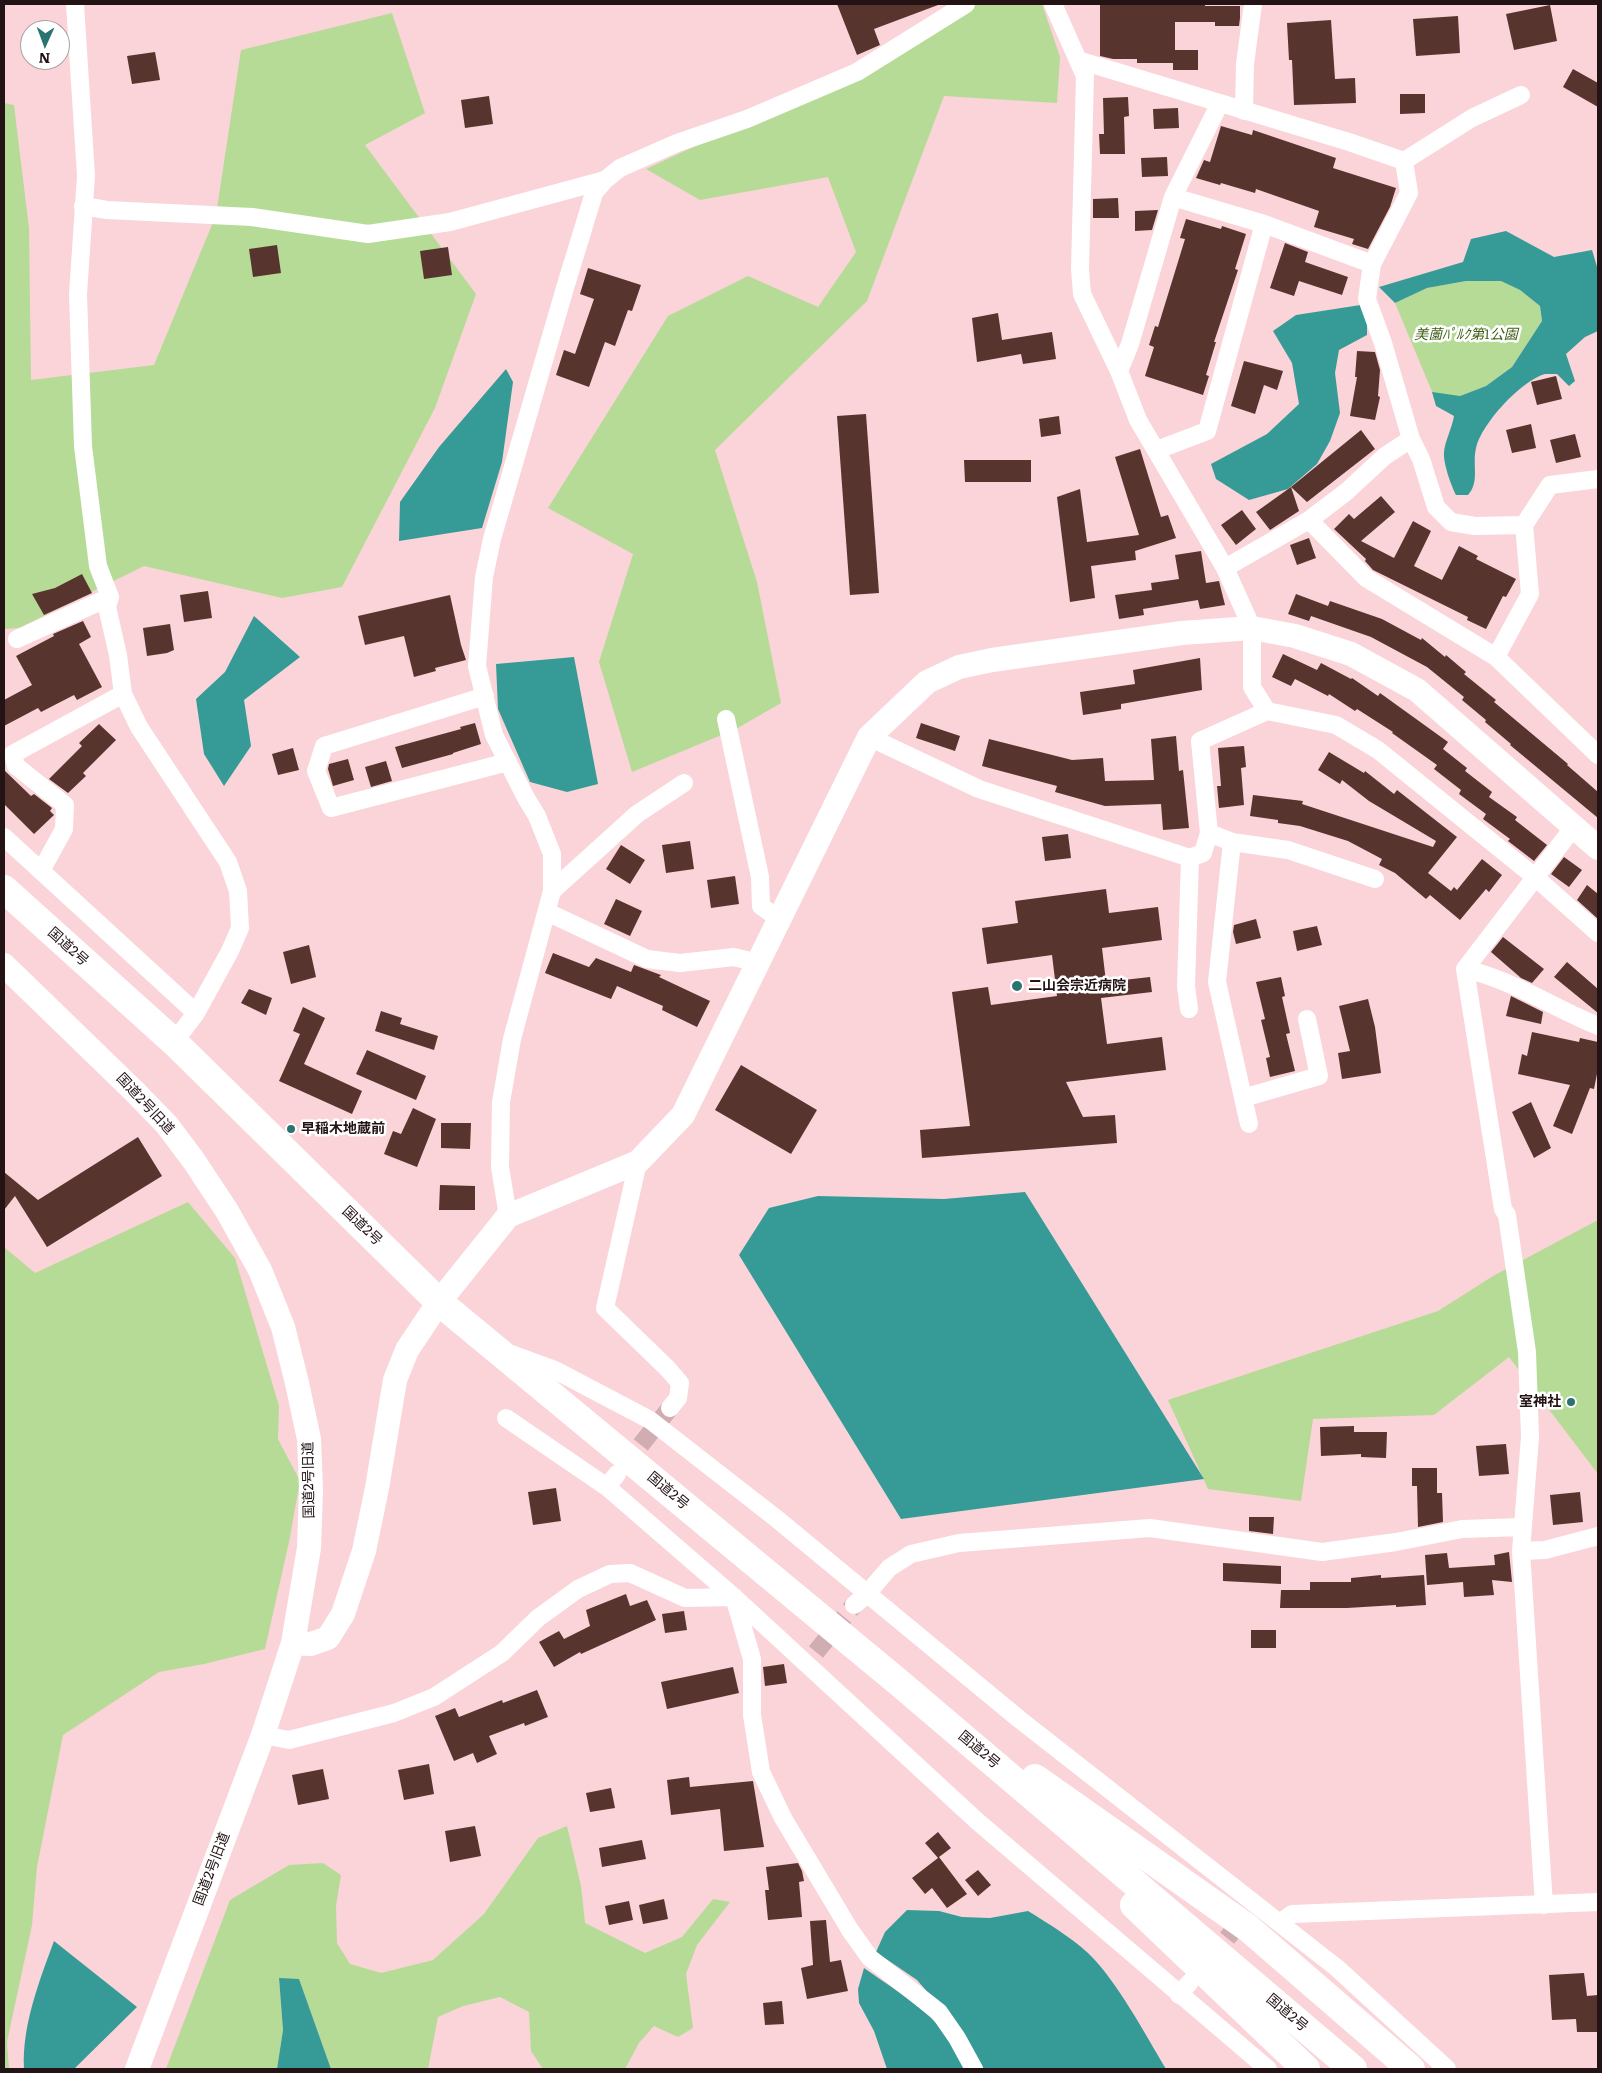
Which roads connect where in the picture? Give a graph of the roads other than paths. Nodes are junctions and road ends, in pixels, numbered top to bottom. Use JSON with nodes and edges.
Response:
{"nodes":[{"id":1,"x":75,"y":4,"type":"edge"},
{"id":2,"x":966,"y":4,"type":"edge"},
{"id":3,"x":1053,"y":4,"type":"edge"},
{"id":4,"x":1252,"y":4,"type":"edge"},
{"id":5,"x":1078,"y":60,"type":"junction"},
{"id":6,"x":1521,"y":95,"type":"dead end"},
{"id":7,"x":1220,"y":104,"type":"junction"},
{"id":8,"x":1244,"y":111,"type":"junction"},
{"id":9,"x":1404,"y":161,"type":"junction"},
{"id":10,"x":605,"y":180,"type":"junction"},
{"id":11,"x":1173,"y":197,"type":"junction"},
{"id":12,"x":83,"y":206,"type":"junction"},
{"id":13,"x":1264,"y":224,"type":"junction"},
{"id":14,"x":1372,"y":264,"type":"junction"},
{"id":15,"x":1118,"y":371,"type":"junction"},
{"id":16,"x":1411,"y":439,"type":"junction"},
{"id":17,"x":1157,"y":450,"type":"junction"},
{"id":18,"x":1598,"y":479,"type":"edge"},
{"id":19,"x":1309,"y":520,"type":"junction"},
{"id":20,"x":1524,"y":525,"type":"junction"},
{"id":21,"x":1225,"y":568,"type":"junction"},
{"id":22,"x":110,"y":597,"type":"junction"},
{"id":23,"x":1252,"y":628,"type":"junction"},
{"id":24,"x":17,"y":639,"type":"dead end"},
{"id":25,"x":1496,"y":657,"type":"junction"},
{"id":26,"x":123,"y":694,"type":"junction"},
{"id":27,"x":485,"y":696,"type":"junction"},
{"id":28,"x":1266,"y":712,"type":"junction"},
{"id":29,"x":726,"y":719,"type":"dead end"},
{"id":30,"x":869,"y":737,"type":"junction"},
{"id":31,"x":1598,"y":753,"type":"edge"},
{"id":32,"x":508,"y":762,"type":"junction"},
{"id":33,"x":684,"y":783,"type":"dead end"},
{"id":34,"x":1573,"y":828,"type":"junction"},
{"id":35,"x":1209,"y":833,"type":"junction"},
{"id":36,"x":4,"y":837,"type":"edge"},
{"id":37,"x":1232,"y":842,"type":"junction"},
{"id":38,"x":1598,"y":848,"type":"edge"},
{"id":39,"x":1190,"y":858,"type":"junction"},
{"id":40,"x":41,"y":871,"type":"junction"},
{"id":41,"x":1535,"y":877,"type":"junction"},
{"id":42,"x":1375,"y":879,"type":"dead end"},
{"id":43,"x":4,"y":889,"type":"edge"},
{"id":44,"x":552,"y":891,"type":"junction"},
{"id":45,"x":547,"y":912,"type":"junction"},
{"id":46,"x":779,"y":920,"type":"junction"},
{"id":47,"x":1598,"y":933,"type":"edge"},
{"id":48,"x":758,"y":963,"type":"junction"},
{"id":49,"x":4,"y":965,"type":"edge"},
{"id":50,"x":1465,"y":969,"type":"junction"},
{"id":51,"x":1189,"y":1009,"type":"dead end"},
{"id":52,"x":196,"y":1012,"type":"junction"},
{"id":53,"x":1307,"y":1019,"type":"dead end"},
{"id":54,"x":1598,"y":1026,"type":"edge"},
{"id":55,"x":174,"y":1042,"type":"junction"},
{"id":56,"x":1243,"y":1098,"type":"junction"},
{"id":57,"x":1249,"y":1124,"type":"dead end"},
{"id":58,"x":638,"y":1162,"type":"junction"},
{"id":59,"x":508,"y":1216,"type":"junction"},
{"id":60,"x":439,"y":1302,"type":"junction"},
{"id":61,"x":497,"y":1349,"type":"junction"},
{"id":62,"x":670,"y":1408,"type":"tunnel mouth"},
{"id":63,"x":506,"y":1418,"type":"dead end"},
{"id":64,"x":1522,"y":1527,"type":"junction"},
{"id":65,"x":1598,"y":1536,"type":"edge"},
{"id":66,"x":1521,"y":1551,"type":"junction"},
{"id":67,"x":734,"y":1598,"type":"junction"},
{"id":68,"x":860,"y":1600,"type":"junction"},
{"id":69,"x":293,"y":1643,"type":"junction"},
{"id":70,"x":897,"y":1681,"type":"junction"},
{"id":71,"x":262,"y":1735,"type":"junction"},
{"id":72,"x":1074,"y":1832,"type":"junction"},
{"id":73,"x":1598,"y":1902,"type":"edge"},
{"id":74,"x":1544,"y":1905,"type":"junction"},
{"id":75,"x":1280,"y":1922,"type":"junction"},
{"id":76,"x":137,"y":2069,"type":"edge"},
{"id":77,"x":974,"y":2069,"type":"edge"},
{"id":78,"x":1268,"y":2069,"type":"edge"},
{"id":79,"x":1306,"y":2069,"type":"edge"},
{"id":80,"x":1353,"y":2069,"type":"edge"},
{"id":81,"x":1411,"y":2069,"type":"edge"},
{"id":82,"x":1447,"y":2069,"type":"edge"}],
"edges":[{"from":1,"to":12,"type":"street"},
{"from":2,"to":10,"type":"street"},
{"from":3,"to":5,"type":"street"},
{"from":4,"to":8,"type":"street"},
{"from":5,"to":7,"type":"street"},
{"from":5,"to":15,"type":"street"},
{"from":6,"to":9,"type":"street"},
{"from":7,"to":8,"type":"street"},
{"from":7,"to":11,"type":"street"},
{"from":8,"to":9,"type":"street"},
{"from":9,"to":14,"type":"street"},
{"from":10,"to":12,"type":"street"},
{"from":10,"to":27,"type":"street"},
{"from":11,"to":13,"type":"street"},
{"from":11,"to":15,"type":"street"},
{"from":12,"to":22,"type":"street"},
{"from":13,"to":14,"type":"street"},
{"from":13,"to":17,"type":"street"},
{"from":14,"to":16,"type":"street"},
{"from":15,"to":17,"type":"street"},
{"from":16,"to":19,"type":"street"},
{"from":16,"to":20,"type":"street"},
{"from":17,"to":21,"type":"street"},
{"from":18,"to":20,"type":"street"},
{"from":19,"to":21,"type":"street"},
{"from":19,"to":25,"type":"street"},
{"from":20,"to":25,"type":"street"},
{"from":21,"to":23,"type":"street"},
{"from":22,"to":24,"type":"street"},
{"from":22,"to":26,"type":"street"},
{"from":23,"to":28,"type":"street"},
{"from":23,"to":30,"type":"street"},
{"from":23,"to":34,"type":"street"},
{"from":25,"to":31,"type":"street"},
{"from":26,"to":40,"type":"street"},
{"from":26,"to":52,"type":"street"},
{"from":27,"to":32,"type":"street"},
{"from":27,"to":32,"type":"street"},
{"from":28,"to":35,"type":"street"},
{"from":28,"to":41,"type":"street"},
{"from":29,"to":46,"type":"street"},
{"from":30,"to":39,"type":"street"},
{"from":30,"to":46,"type":"street"},
{"from":32,"to":44,"type":"street"},
{"from":33,"to":44,"type":"street"},
{"from":34,"to":38,"type":"street"},
{"from":34,"to":41,"type":"street"},
{"from":35,"to":37,"type":"street"},
{"from":35,"to":39,"type":"street"},
{"from":36,"to":40,"type":"street"},
{"from":37,"to":42,"type":"street"},
{"from":37,"to":56,"type":"street"},
{"from":39,"to":51,"type":"street"},
{"from":40,"to":52,"type":"street"},
{"from":41,"to":47,"type":"street"},
{"from":41,"to":50,"type":"street"},
{"from":43,"to":55,"type":"highway","name":"国道2号"},
{"from":44,"to":45,"type":"street"},
{"from":45,"to":48,"type":"street"},
{"from":45,"to":59,"type":"street"},
{"from":46,"to":48,"type":"street"},
{"from":48,"to":58,"type":"street"},
{"from":49,"to":69,"type":"street","name":"国道2号旧道"},
{"from":50,"to":54,"type":"street"},
{"from":50,"to":64,"type":"street"},
{"from":52,"to":55,"type":"street"},
{"from":53,"to":56,"type":"street"},
{"from":55,"to":60,"type":"highway","name":"国道2号"},
{"from":56,"to":57,"type":"street"},
{"from":58,"to":59,"type":"street"},
{"from":58,"to":62,"type":"street"},
{"from":59,"to":60,"type":"street"},
{"from":60,"to":61,"type":"highway","name":"国道2号"},
{"from":60,"to":69,"type":"street"},
{"from":61,"to":68,"type":"street"},
{"from":61,"to":70,"type":"highway","name":"国道2号"},
{"from":63,"to":67,"type":"street"},
{"from":64,"to":66,"type":"street"},
{"from":64,"to":68,"type":"street"},
{"from":65,"to":66,"type":"street"},
{"from":66,"to":74,"type":"street"},
{"from":67,"to":71,"type":"street"},
{"from":67,"to":77,"type":"street"},
{"from":67,"to":78,"type":"street"},
{"from":68,"to":75,"type":"street"},
{"from":69,"to":71,"type":"street","name":"国道2号旧道"},
{"from":70,"to":72,"type":"highway","name":"国道2号"},
{"from":70,"to":81,"type":"highway"},
{"from":71,"to":76,"type":"street","name":"国道2号旧道"},
{"from":72,"to":79,"type":"highway"},
{"from":72,"to":80,"type":"highway","name":"国道2号"},
{"from":73,"to":74,"type":"street"},
{"from":74,"to":75,"type":"street"},
{"from":75,"to":82,"type":"street"}]}
